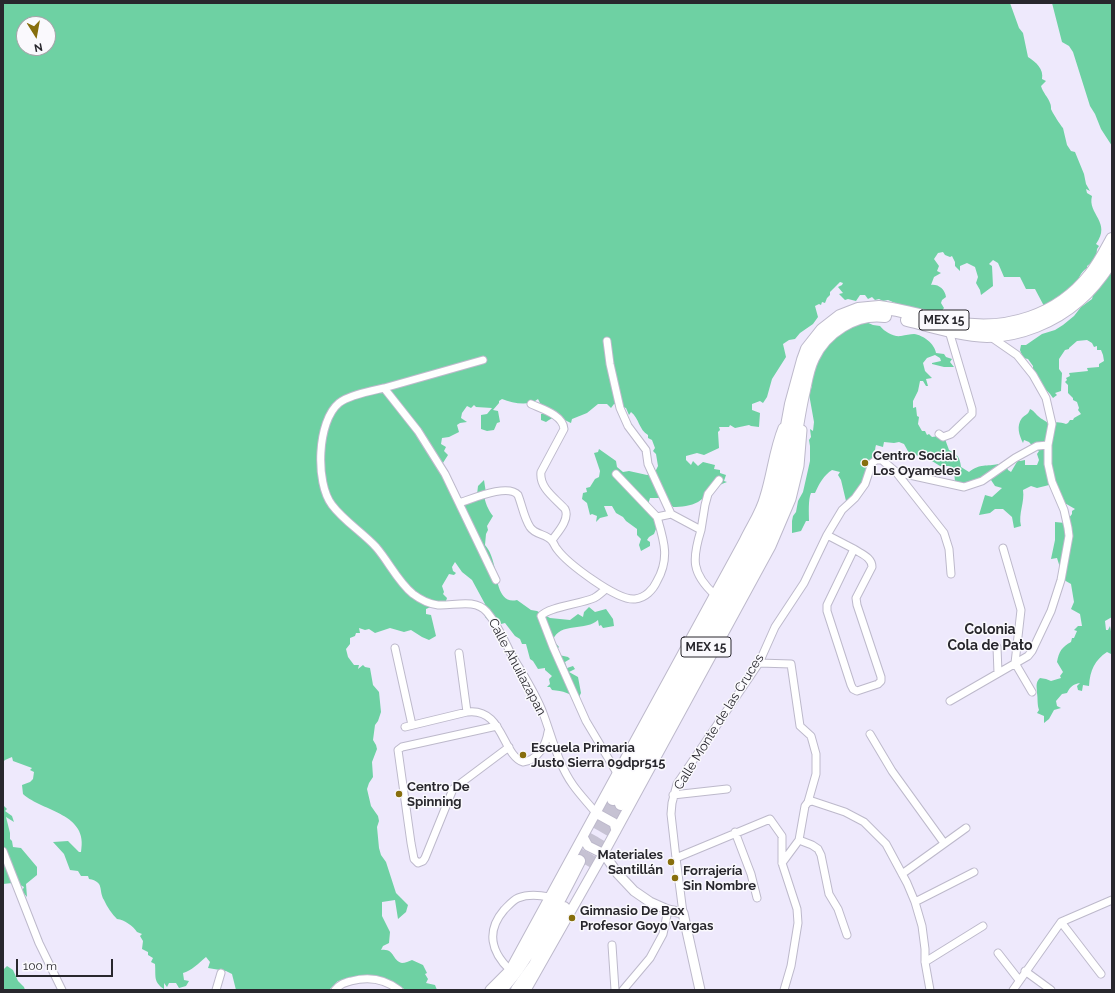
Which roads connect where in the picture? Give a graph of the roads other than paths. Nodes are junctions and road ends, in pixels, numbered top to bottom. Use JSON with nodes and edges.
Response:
{"nodes":[{"id":1,"x":1112,"y":239,"type":"edge"},
{"id":2,"x":1112,"y":260,"type":"edge"},
{"id":3,"x":949,"y":331,"type":"junction"},
{"id":4,"x":989,"y":336,"type":"junction"},
{"id":5,"x":607,"y":341,"type":"dead end"},
{"id":6,"x":483,"y":360,"type":"dead end"},
{"id":7,"x":384,"y":388,"type":"junction"},
{"id":8,"x":803,"y":393,"type":"junction"},
{"id":9,"x":531,"y":404,"type":"dead end"},
{"id":10,"x":791,"y":404,"type":"junction"},
{"id":11,"x":939,"y":434,"type":"dead end"},
{"id":12,"x":1048,"y":445,"type":"junction"},
{"id":13,"x":896,"y":472,"type":"junction"},
{"id":14,"x":616,"y":474,"type":"dead end"},
{"id":15,"x":719,"y":480,"type":"dead end"},
{"id":16,"x":459,"y":503,"type":"junction"},
{"id":17,"x":671,"y":514,"type":"junction"},
{"id":18,"x":657,"y":517,"type":"junction"},
{"id":19,"x":701,"y":530,"type":"junction"},
{"id":20,"x":827,"y":535,"type":"junction"},
{"id":21,"x":552,"y":540,"type":"junction"},
{"id":22,"x":1002,"y":548,"type":"dead end"},
{"id":23,"x":854,"y":549,"type":"junction"},
{"id":24,"x":951,"y":574,"type":"dead end"},
{"id":25,"x":496,"y":580,"type":"dead end"},
{"id":26,"x":606,"y":588,"type":"junction"},
{"id":27,"x":715,"y":594,"type":"junction"},
{"id":28,"x":998,"y":647,"type":"dead end"},
{"id":29,"x":395,"y":648,"type":"dead end"},
{"id":30,"x":459,"y":653,"type":"dead end"},
{"id":31,"x":759,"y":663,"type":"junction"},
{"id":32,"x":1015,"y":664,"type":"junction"},
{"id":33,"x":998,"y":673,"type":"junction"},
{"id":34,"x":1032,"y":692,"type":"dead end"},
{"id":35,"x":950,"y":701,"type":"dead end"},
{"id":36,"x":467,"y":712,"type":"junction"},
{"id":37,"x":497,"y":726,"type":"junction"},
{"id":38,"x":548,"y":729,"type":"junction"},
{"id":39,"x":870,"y":734,"type":"dead end"},
{"id":40,"x":509,"y":748,"type":"junction"},
{"id":41,"x":617,"y":773,"type":"junction"},
{"id":42,"x":727,"y":789,"type":"dead end"},
{"id":43,"x":673,"y":795,"type":"junction"},
{"id":44,"x":808,"y":802,"type":"junction"},
{"id":45,"x":596,"y":813,"type":"junction"},
{"id":46,"x":966,"y":828,"type":"dead end"},
{"id":47,"x":616,"y":831,"type":"junction"},
{"id":48,"x":735,"y":832,"type":"junction"},
{"id":49,"x":583,"y":837,"type":"junction"},
{"id":50,"x":799,"y":840,"type":"junction"},
{"id":51,"x":944,"y":843,"type":"junction"},
{"id":52,"x":3,"y":851,"type":"edge"},
{"id":53,"x":604,"y":854,"type":"junction"},
{"id":54,"x":676,"y":858,"type":"junction"},
{"id":55,"x":782,"y":863,"type":"junction"},
{"id":56,"x":974,"y":872,"type":"dead end"},
{"id":57,"x":902,"y":874,"type":"junction"},
{"id":58,"x":549,"y":897,"type":"junction"},
{"id":59,"x":758,"y":898,"type":"dead end"},
{"id":60,"x":1112,"y":900,"type":"edge"},
{"id":61,"x":915,"y":902,"type":"junction"},
{"id":62,"x":668,"y":910,"type":"junction"},
{"id":63,"x":684,"y":913,"type":"junction"},
{"id":64,"x":1061,"y":922,"type":"junction"},
{"id":65,"x":983,"y":926,"type":"dead end"},
{"id":66,"x":846,"y":935,"type":"dead end"},
{"id":67,"x":612,"y":946,"type":"dead end"},
{"id":68,"x":998,"y":953,"type":"dead end"},
{"id":69,"x":925,"y":962,"type":"junction"},
{"id":70,"x":510,"y":970,"type":"junction"},
{"id":71,"x":1026,"y":971,"type":"junction"},
{"id":72,"x":221,"y":973,"type":"dead end"},
{"id":73,"x":1101,"y":974,"type":"dead end"},
{"id":74,"x":1019,"y":980,"type":"junction"},
{"id":75,"x":62,"y":990,"type":"edge"},
{"id":76,"x":216,"y":990,"type":"edge"},
{"id":77,"x":335,"y":990,"type":"edge"},
{"id":78,"x":399,"y":990,"type":"edge"},
{"id":79,"x":490,"y":990,"type":"edge"},
{"id":80,"x":500,"y":990,"type":"edge"},
{"id":81,"x":518,"y":990,"type":"edge"},
{"id":82,"x":526,"y":990,"type":"edge"},
{"id":83,"x":616,"y":990,"type":"edge"},
{"id":84,"x":623,"y":990,"type":"edge"},
{"id":85,"x":700,"y":990,"type":"edge"},
{"id":86,"x":784,"y":990,"type":"edge"},
{"id":87,"x":930,"y":990,"type":"edge"},
{"id":88,"x":1013,"y":990,"type":"edge"},
{"id":89,"x":1051,"y":990,"type":"edge"}],
"edges":[{"from":1,"to":10,"type":"main road","number":"MEX 15"},
{"from":2,"to":4,"type":"main road","number":"MEX 15"},
{"from":3,"to":4,"type":"main road","number":"MEX 15"},
{"from":3,"to":8,"type":"main road","number":"MEX 15"},
{"from":3,"to":11,"type":"street"},
{"from":4,"to":12,"type":"street"},
{"from":5,"to":17,"type":"street"},
{"from":6,"to":7,"type":"street"},
{"from":7,"to":16,"type":"street"},
{"from":7,"to":38,"type":"street","name":"Calle Ahuilazapan"},
{"from":8,"to":10,"type":"main road","number":"MEX 15"},
{"from":8,"to":47,"type":"street"},
{"from":9,"to":21,"type":"street"},
{"from":10,"to":27,"type":"street"},
{"from":12,"to":13,"type":"street"},
{"from":12,"to":32,"type":"street"},
{"from":13,"to":20,"type":"street","name":"Calle Monte de las Cruces"},
{"from":13,"to":24,"type":"street"},
{"from":14,"to":18,"type":"street"},
{"from":15,"to":19,"type":"street"},
{"from":16,"to":21,"type":"street"},
{"from":16,"to":25,"type":"street"},
{"from":17,"to":18,"type":"street"},
{"from":17,"to":19,"type":"street"},
{"from":18,"to":26,"type":"street"},
{"from":19,"to":27,"type":"street"},
{"from":20,"to":23,"type":"street"},
{"from":20,"to":31,"type":"street","name":"Calle Monte de las Cruces"},
{"from":21,"to":26,"type":"street"},
{"from":22,"to":32,"type":"street"},
{"from":23,"to":23,"type":"street"},
{"from":26,"to":41,"type":"street"},
{"from":27,"to":41,"type":"street"},
{"from":28,"to":33,"type":"street"},
{"from":29,"to":36,"type":"street"},
{"from":30,"to":36,"type":"street"},
{"from":31,"to":43,"type":"street","name":"Calle Monte de las Cruces"},
{"from":31,"to":44,"type":"street"},
{"from":32,"to":33,"type":"street"},
{"from":32,"to":34,"type":"street"},
{"from":33,"to":35,"type":"street"},
{"from":36,"to":37,"type":"street"},
{"from":37,"to":40,"type":"street"},
{"from":37,"to":40,"type":"street"},
{"from":38,"to":40,"type":"street"},
{"from":38,"to":45,"type":"street","name":"Calle Ahuilazapan"},
{"from":39,"to":51,"type":"street"},
{"from":41,"to":45,"type":"street"},
{"from":42,"to":43,"type":"street"},
{"from":43,"to":54,"type":"street","name":"Calle Monte de las Cruces"},
{"from":44,"to":50,"type":"street"},
{"from":44,"to":57,"type":"street"},
{"from":45,"to":47,"type":"street"},
{"from":45,"to":49,"type":"street"},
{"from":46,"to":51,"type":"street"},
{"from":47,"to":53,"type":"street"},
{"from":48,"to":54,"type":"street"},
{"from":48,"to":55,"type":"street"},
{"from":48,"to":59,"type":"street"},
{"from":49,"to":53,"type":"street"},
{"from":49,"to":58,"type":"street"},
{"from":50,"to":55,"type":"street"},
{"from":50,"to":66,"type":"street"},
{"from":51,"to":57,"type":"street"},
{"from":52,"to":75,"type":"street"},
{"from":53,"to":62,"type":"street"},
{"from":53,"to":82,"type":"street"},
{"from":54,"to":63,"type":"street","name":"Calle Monte de las Cruces"},
{"from":55,"to":86,"type":"street"},
{"from":56,"to":61,"type":"street"},
{"from":57,"to":61,"type":"street"},
{"from":58,"to":70,"type":"street"},
{"from":58,"to":70,"type":"street"},
{"from":60,"to":64,"type":"street"},
{"from":61,"to":69,"type":"street"},
{"from":62,"to":63,"type":"street"},
{"from":62,"to":84,"type":"street"},
{"from":63,"to":85,"type":"street","name":"Calle Monte de las Cruces"},
{"from":64,"to":71,"type":"street"},
{"from":64,"to":73,"type":"street"},
{"from":65,"to":69,"type":"street"},
{"from":67,"to":83,"type":"street"},
{"from":68,"to":74,"type":"street"},
{"from":69,"to":87,"type":"street"},
{"from":70,"to":79,"type":"street"},
{"from":71,"to":74,"type":"street"},
{"from":71,"to":89,"type":"street"},
{"from":72,"to":76,"type":"street"},
{"from":74,"to":88,"type":"street"},
{"from":77,"to":78,"type":"street"},
{"from":80,"to":81,"type":"main road"}]}
